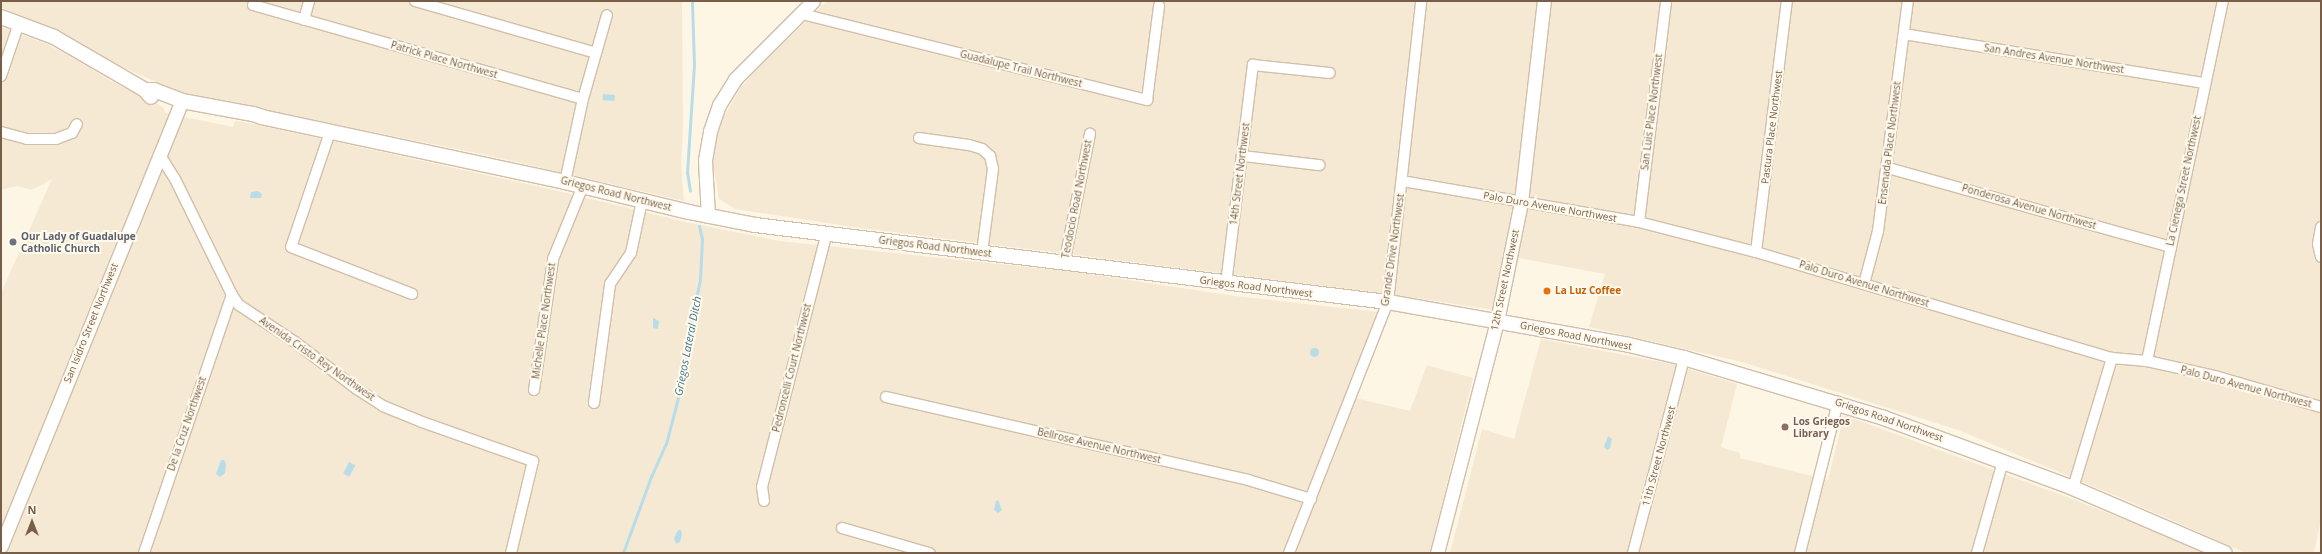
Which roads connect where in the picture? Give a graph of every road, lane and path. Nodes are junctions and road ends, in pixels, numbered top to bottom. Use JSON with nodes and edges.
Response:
{"nodes":[{"id":1,"x":309,"y":1,"type":"edge"},
{"id":2,"x":415,"y":1,"type":"edge"},
{"id":3,"x":812,"y":1,"type":"edge"},
{"id":4,"x":1422,"y":1,"type":"edge"},
{"id":5,"x":1544,"y":1,"type":"edge"},
{"id":6,"x":1666,"y":1,"type":"edge"},
{"id":7,"x":1787,"y":1,"type":"edge"},
{"id":8,"x":1908,"y":1,"type":"edge"},
{"id":9,"x":2223,"y":1,"type":"edge"},
{"id":10,"x":253,"y":5,"type":"dead end"},
{"id":11,"x":1159,"y":6,"type":"dead end"},
{"id":12,"x":802,"y":14,"type":"junction"},
{"id":13,"x":607,"y":15,"type":"dead end"},
{"id":14,"x":1,"y":17,"type":"edge"},
{"id":15,"x":304,"y":20,"type":"junction"},
{"id":16,"x":19,"y":23,"type":"junction"},
{"id":17,"x":1904,"y":34,"type":"junction"},
{"id":18,"x":596,"y":53,"type":"junction"},
{"id":19,"x":1330,"y":74,"type":"dead end"},
{"id":20,"x":1,"y":76,"type":"edge"},
{"id":21,"x":2204,"y":83,"type":"junction"},
{"id":22,"x":583,"y":99,"type":"junction"},
{"id":23,"x":180,"y":104,"type":"junction"},
{"id":24,"x":77,"y":124,"type":"dead end"},
{"id":25,"x":1,"y":132,"type":"edge"},
{"id":26,"x":330,"y":132,"type":"junction"},
{"id":27,"x":1090,"y":134,"type":"dead end"},
{"id":28,"x":918,"y":138,"type":"dead end"},
{"id":29,"x":1242,"y":156,"type":"junction"},
{"id":30,"x":159,"y":158,"type":"junction"},
{"id":31,"x":1319,"y":165,"type":"dead end"},
{"id":32,"x":1888,"y":168,"type":"junction"},
{"id":33,"x":1402,"y":181,"type":"junction"},
{"id":34,"x":565,"y":182,"type":"junction"},
{"id":35,"x":583,"y":186,"type":"junction"},
{"id":36,"x":642,"y":201,"type":"junction"},
{"id":37,"x":1521,"y":202,"type":"junction"},
{"id":38,"x":708,"y":216,"type":"junction"},
{"id":39,"x":1639,"y":222,"type":"junction"},
{"id":40,"x":2321,"y":228,"type":"edge"},
{"id":41,"x":826,"y":235,"type":"junction"},
{"id":42,"x":2171,"y":247,"type":"junction"},
{"id":43,"x":1756,"y":252,"type":"junction"},
{"id":44,"x":982,"y":253,"type":"junction"},
{"id":45,"x":2321,"y":257,"type":"edge"},
{"id":46,"x":1064,"y":264,"type":"junction"},
{"id":47,"x":1226,"y":284,"type":"junction"},
{"id":48,"x":1864,"y":284,"type":"junction"},
{"id":49,"x":412,"y":294,"type":"dead end"},
{"id":50,"x":232,"y":296,"type":"junction"},
{"id":51,"x":1388,"y":302,"type":"junction"},
{"id":52,"x":1498,"y":321,"type":"junction"},
{"id":53,"x":1684,"y":358,"type":"junction"},
{"id":54,"x":2112,"y":358,"type":"junction"},
{"id":55,"x":2146,"y":361,"type":"junction"},
{"id":56,"x":534,"y":390,"type":"dead end"},
{"id":57,"x":886,"y":397,"type":"dead end"},
{"id":58,"x":1838,"y":402,"type":"junction"},
{"id":59,"x":594,"y":403,"type":"dead end"},
{"id":60,"x":2321,"y":407,"type":"edge"},
{"id":61,"x":2003,"y":461,"type":"junction"},
{"id":62,"x":2073,"y":488,"type":"junction"},
{"id":63,"x":1311,"y":499,"type":"junction"},
{"id":64,"x":764,"y":501,"type":"dead end"},
{"id":65,"x":842,"y":528,"type":"dead end"},
{"id":66,"x":1,"y":546,"type":"edge"},
{"id":67,"x":144,"y":553,"type":"edge"},
{"id":68,"x":511,"y":553,"type":"edge"},
{"id":69,"x":929,"y":553,"type":"edge"},
{"id":70,"x":1290,"y":553,"type":"edge"},
{"id":71,"x":1437,"y":553,"type":"edge"},
{"id":72,"x":1634,"y":553,"type":"edge"},
{"id":73,"x":1800,"y":553,"type":"edge"},
{"id":74,"x":1977,"y":553,"type":"edge"},
{"id":75,"x":2225,"y":553,"type":"edge"}],
"edges":[{"from":1,"to":15,"type":"street"},
{"from":2,"to":18,"type":"street"},
{"from":3,"to":12,"type":"street"},
{"from":4,"to":33,"type":"street","name":"Grande Drive Northwest"},
{"from":5,"to":37,"type":"street","name":"12th Street Northwest"},
{"from":6,"to":39,"type":"street","name":"San Luis Place Northwest"},
{"from":7,"to":43,"type":"street","name":"Pastura Place Northwest"},
{"from":8,"to":17,"type":"street","name":"Ensenada Place Northwest"},
{"from":9,"to":21,"type":"street","name":"La Cienega Street Northwest"},
{"from":10,"to":15,"type":"street","name":"Patrick Place Northwest"},
{"from":11,"to":12,"type":"street","name":"Guadalupe Trail Northwest"},
{"from":12,"to":38,"type":"street"},
{"from":13,"to":18,"type":"street"},
{"from":14,"to":16,"type":"main road","name":"Griegos Road Northwest"},
{"from":15,"to":22,"type":"street","name":"Patrick Place Northwest"},
{"from":16,"to":20,"type":"street"},
{"from":16,"to":23,"type":"main road","name":"Griegos Road Northwest"},
{"from":17,"to":21,"type":"street","name":"San Andres Avenue Northwest"},
{"from":17,"to":32,"type":"street","name":"Ensenada Place Northwest"},
{"from":18,"to":22,"type":"street"},
{"from":19,"to":29,"type":"street","name":"14th Street Northwest"},
{"from":21,"to":42,"type":"street","name":"La Cienega Street Northwest"},
{"from":22,"to":34,"type":"street"},
{"from":23,"to":26,"type":"main road","name":"Griegos Road Northwest"},
{"from":23,"to":30,"type":"street","name":"San Isidro Street Northwest"},
{"from":24,"to":25,"type":"street"},
{"from":26,"to":34,"type":"main road","name":"Griegos Road Northwest"},
{"from":26,"to":49,"type":"street"},
{"from":27,"to":46,"type":"street","name":"Teodocio Road Northwest"},
{"from":28,"to":44,"type":"street"},
{"from":29,"to":31,"type":"street"},
{"from":29,"to":47,"type":"street","name":"14th Street Northwest"},
{"from":30,"to":50,"type":"street","name":"Avenida Cristo Rey Northwest"},
{"from":30,"to":66,"type":"street","name":"San Isidro Street Northwest"},
{"from":32,"to":42,"type":"street","name":"Ponderosa Avenue Northwest"},
{"from":32,"to":48,"type":"street","name":"Ensenada Place Northwest"},
{"from":33,"to":37,"type":"street","name":"Palo Duro Avenue Northwest"},
{"from":33,"to":51,"type":"street","name":"Grande Drive Northwest"},
{"from":34,"to":35,"type":"main road","name":"Griegos Road Northwest"},
{"from":35,"to":36,"type":"main road","name":"Griegos Road Northwest"},
{"from":35,"to":56,"type":"street","name":"Michelle Place Northwest"},
{"from":36,"to":38,"type":"main road","name":"Griegos Road Northwest"},
{"from":36,"to":59,"type":"street"},
{"from":37,"to":39,"type":"street","name":"Palo Duro Avenue Northwest"},
{"from":37,"to":52,"type":"street","name":"12th Street Northwest"},
{"from":38,"to":41,"type":"main road","name":"Griegos Road Northwest"},
{"from":39,"to":43,"type":"street","name":"Palo Duro Avenue Northwest"},
{"from":40,"to":45,"type":"street"},
{"from":41,"to":44,"type":"main road","name":"Griegos Road Northwest"},
{"from":41,"to":64,"type":"street","name":"Pedroncelli Court Northwest"},
{"from":42,"to":55,"type":"street","name":"La Cienega Street Northwest"},
{"from":43,"to":48,"type":"street","name":"Palo Duro Avenue Northwest"},
{"from":44,"to":46,"type":"main road","name":"Griegos Road Northwest"},
{"from":46,"to":47,"type":"main road","name":"Griegos Road Northwest"},
{"from":47,"to":51,"type":"main road","name":"Griegos Road Northwest"},
{"from":48,"to":54,"type":"street","name":"Palo Duro Avenue Northwest"},
{"from":50,"to":67,"type":"street","name":"De la Cruz Northwest"},
{"from":50,"to":68,"type":"street","name":"Avenida Cristo Rey Northwest"},
{"from":51,"to":52,"type":"main road","name":"Griegos Road Northwest"},
{"from":51,"to":63,"type":"street","name":"Grande Drive Northwest"},
{"from":52,"to":53,"type":"main road","name":"Griegos Road Northwest"},
{"from":52,"to":71,"type":"street","name":"12th Street Northwest"},
{"from":53,"to":58,"type":"main road","name":"Griegos Road Northwest"},
{"from":53,"to":72,"type":"street","name":"11th Street Northwest"},
{"from":54,"to":55,"type":"street","name":"Palo Duro Avenue Northwest"},
{"from":54,"to":62,"type":"street"},
{"from":55,"to":60,"type":"street","name":"Palo Duro Avenue Northwest"},
{"from":57,"to":63,"type":"street","name":"Bellrose Avenue Northwest"},
{"from":58,"to":61,"type":"main road","name":"Griegos Road Northwest"},
{"from":58,"to":73,"type":"street"},
{"from":61,"to":62,"type":"main road","name":"Griegos Road Northwest"},
{"from":61,"to":74,"type":"street"},
{"from":62,"to":75,"type":"main road","name":"Griegos Road Northwest"},
{"from":63,"to":70,"type":"street","name":"Grande Drive Northwest"},
{"from":65,"to":69,"type":"street"}]}
